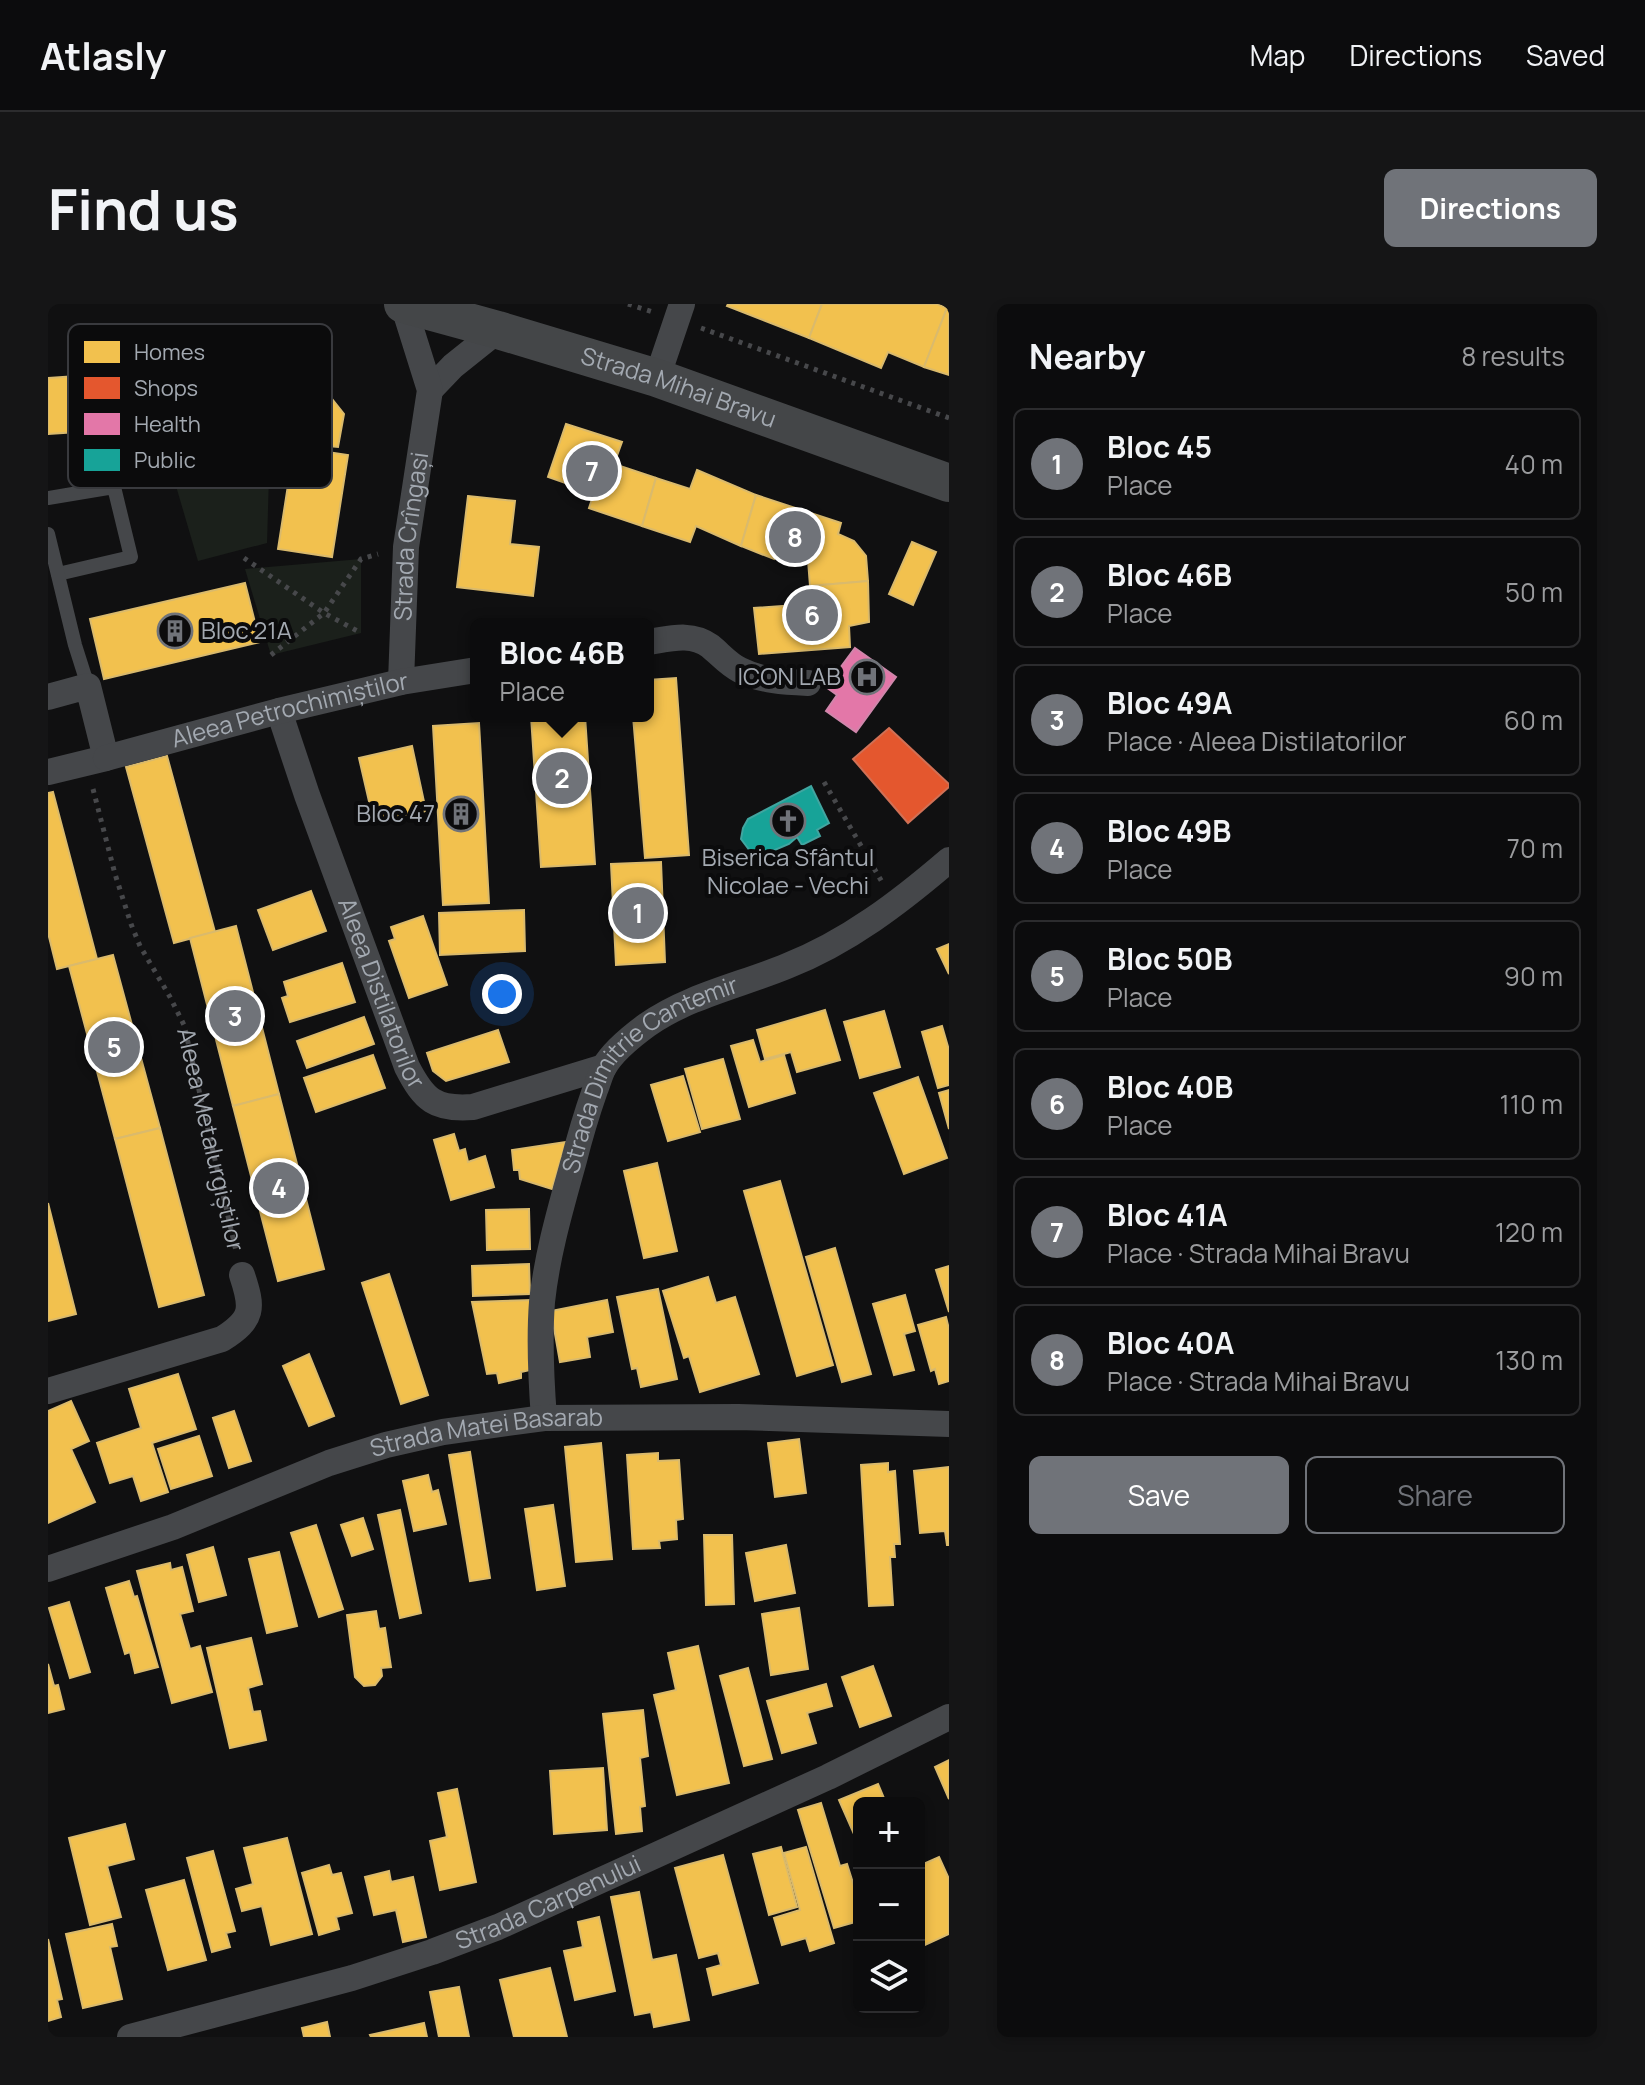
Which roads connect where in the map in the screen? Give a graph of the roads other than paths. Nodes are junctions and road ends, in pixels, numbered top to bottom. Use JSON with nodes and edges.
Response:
{"nodes":[{"id":1,"x":403,"y":304,"type":"edge"},
{"id":2,"x":679,"y":311,"type":"edge"},
{"id":3,"x":498,"y":330,"type":"junction"},
{"id":4,"x":657,"y":378,"type":"junction"},
{"id":5,"x":430,"y":390,"type":"junction"},
{"id":6,"x":949,"y":483,"type":"edge"},
{"id":7,"x":108,"y":488,"type":"edge"},
{"id":8,"x":114,"y":488,"type":"edge"},
{"id":9,"x":48,"y":498,"type":"edge"},
{"id":10,"x":48,"y":534,"type":"edge"},
{"id":11,"x":58,"y":574,"type":"junction"},
{"id":12,"x":654,"y":641,"type":"edge"},
{"id":13,"x":470,"y":671,"type":"edge"},
{"id":14,"x":401,"y":682,"type":"junction"},
{"id":15,"x":808,"y":683,"type":"dead end"},
{"id":16,"x":88,"y":686,"type":"junction"},
{"id":17,"x":48,"y":697,"type":"edge"},
{"id":18,"x":279,"y":711,"type":"junction"},
{"id":19,"x":97,"y":760,"type":"junction"},
{"id":20,"x":48,"y":772,"type":"edge"},
{"id":21,"x":949,"y":860,"type":"edge"},
{"id":22,"x":604,"y":1067,"type":"junction"},
{"id":23,"x":242,"y":1275,"type":"road end"},
{"id":24,"x":48,"y":1391,"type":"edge"},
{"id":25,"x":544,"y":1418,"type":"junction"},
{"id":26,"x":949,"y":1424,"type":"edge"},
{"id":27,"x":48,"y":1569,"type":"edge"},
{"id":28,"x":949,"y":1717,"type":"edge"},
{"id":29,"x":130,"y":2037,"type":"edge"}],
"edges":[{"from":1,"to":3,"type":"main road","name":"Strada Mihai Bravu"},
{"from":1,"to":5,"type":"street","name":"Strada Crîngași"},
{"from":2,"to":4,"type":"street"},
{"from":3,"to":4,"type":"main road","name":"Strada Mihai Bravu"},
{"from":3,"to":5,"type":"street"},
{"from":4,"to":6,"type":"main road","name":"Strada Mihai Bravu"},
{"from":5,"to":14,"type":"street","name":"Strada Crîngași"},
{"from":7,"to":9,"type":"lane"},
{"from":8,"to":11,"type":"lane"},
{"from":10,"to":11,"type":"lane"},
{"from":11,"to":16,"type":"lane"},
{"from":12,"to":15,"type":"street"},
{"from":13,"to":14,"type":"street","name":"Aleea Petrochimiștilor"},
{"from":14,"to":18,"type":"street","name":"Aleea Petrochimiștilor"},
{"from":16,"to":17,"type":"street"},
{"from":16,"to":19,"type":"street"},
{"from":18,"to":19,"type":"street","name":"Aleea Petrochimiștilor"},
{"from":18,"to":22,"type":"street","name":"Aleea Distilatorilor"},
{"from":19,"to":20,"type":"street","name":"Aleea Petrochimiștilor"},
{"from":21,"to":22,"type":"street","name":"Strada Dimitrie Cantemir"},
{"from":22,"to":25,"type":"street","name":"Strada Dimitrie Cantemir"},
{"from":23,"to":24,"type":"street","name":"Aleea Metalurgiștilor"},
{"from":25,"to":26,"type":"street","name":"Strada Matei Basarab"},
{"from":25,"to":27,"type":"street","name":"Strada Matei Basarab"},
{"from":28,"to":29,"type":"street","name":"Strada Carpenului"}]}
